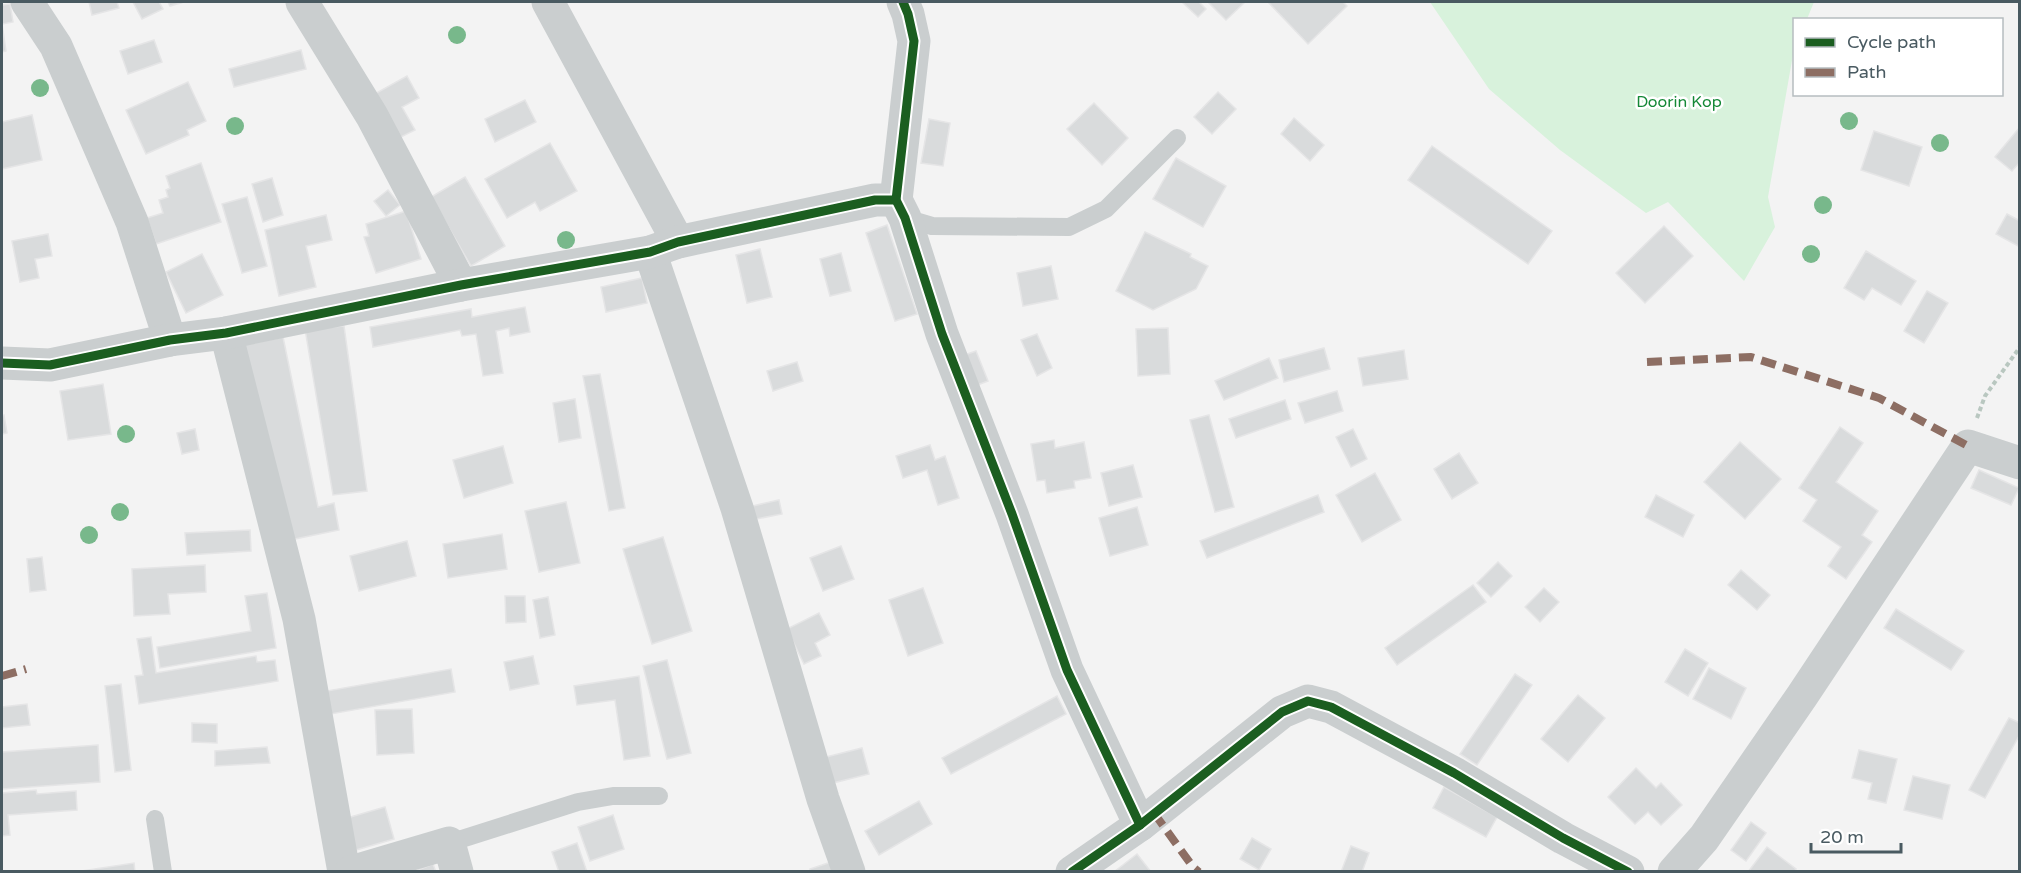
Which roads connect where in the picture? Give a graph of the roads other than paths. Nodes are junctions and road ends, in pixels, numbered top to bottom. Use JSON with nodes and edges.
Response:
{"nodes":[{"id":1,"x":27,"y":2,"type":"edge"},
{"id":2,"x":302,"y":2,"type":"edge"},
{"id":3,"x":548,"y":2,"type":"edge"},
{"id":4,"x":903,"y":2,"type":"edge"},
{"id":5,"x":1176,"y":138,"type":"dead end"},
{"id":6,"x":901,"y":209,"type":"junction"},
{"id":7,"x":664,"y":247,"type":"junction"},
{"id":8,"x":461,"y":285,"type":"junction"},
{"id":9,"x":226,"y":333,"type":"junction"},
{"id":10,"x":170,"y":340,"type":"junction"},
{"id":11,"x":2,"y":363,"type":"edge"},
{"id":12,"x":2019,"y":463,"type":"edge"},
{"id":13,"x":659,"y":795,"type":"dead end"},
{"id":14,"x":155,"y":819,"type":"dead end"},
{"id":15,"x":1140,"y":825,"type":"junction"},
{"id":16,"x":453,"y":857,"type":"edge"},
{"id":17,"x":163,"y":872,"type":"edge"},
{"id":18,"x":344,"y":872,"type":"edge"},
{"id":19,"x":351,"y":872,"type":"edge"},
{"id":20,"x":849,"y":872,"type":"edge"},
{"id":21,"x":1072,"y":872,"type":"edge"},
{"id":22,"x":1628,"y":872,"type":"edge"},
{"id":23,"x":1674,"y":872,"type":"edge"}],
"edges":[{"from":1,"to":10,"type":"street"},
{"from":2,"to":8,"type":"street"},
{"from":3,"to":7,"type":"street"},
{"from":4,"to":6,"type":"street"},
{"from":5,"to":6,"type":"lane"},
{"from":6,"to":7,"type":"street"},
{"from":6,"to":15,"type":"street"},
{"from":7,"to":8,"type":"street"},
{"from":7,"to":20,"type":"street"},
{"from":8,"to":9,"type":"street"},
{"from":9,"to":10,"type":"street"},
{"from":9,"to":18,"type":"street"},
{"from":10,"to":11,"type":"street"},
{"from":12,"to":23,"type":"street"},
{"from":13,"to":16,"type":"lane"},
{"from":14,"to":17,"type":"lane"},
{"from":15,"to":21,"type":"street"},
{"from":15,"to":22,"type":"street"},
{"from":16,"to":19,"type":"street"}]}
